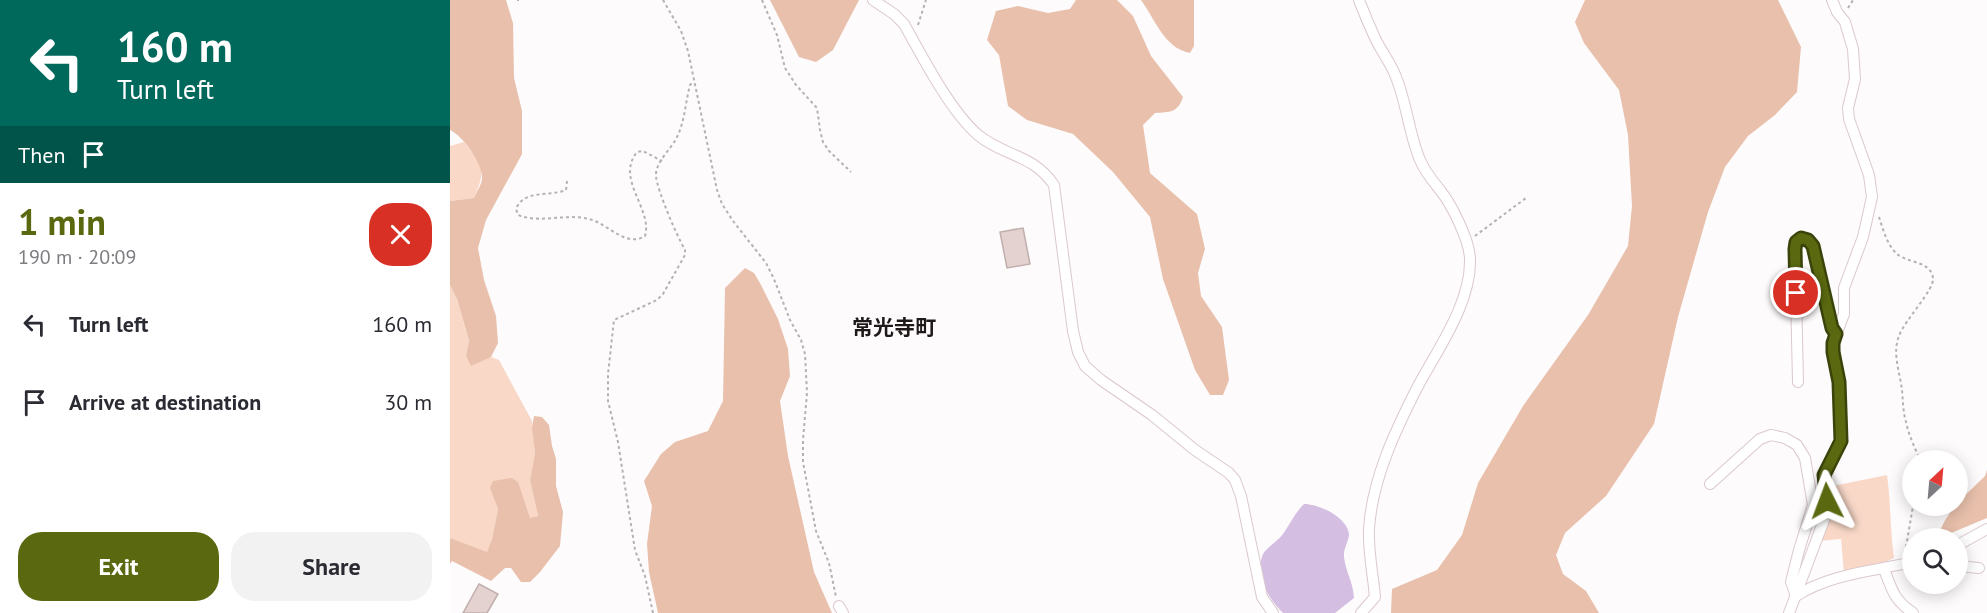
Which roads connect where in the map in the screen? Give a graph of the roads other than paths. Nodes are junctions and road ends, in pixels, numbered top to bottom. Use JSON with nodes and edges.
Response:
{"nodes":[{"id":1,"x":873,"y":0,"type":"edge"},
{"id":2,"x":1359,"y":0,"type":"edge"},
{"id":3,"x":1832,"y":0,"type":"edge"},
{"id":4,"x":1836,"y":334,"type":"junction"},
{"id":5,"x":1798,"y":382,"type":"dead end"},
{"id":6,"x":1710,"y":484,"type":"dead end"},
{"id":7,"x":1987,"y":529,"type":"edge"},
{"id":8,"x":1968,"y":539,"type":"edge"},
{"id":9,"x":1902,"y":567,"type":"edge"},
{"id":10,"x":1968,"y":567,"type":"edge"},
{"id":11,"x":1978,"y":568,"type":"dead end"},
{"id":12,"x":1884,"y":569,"type":"junction"},
{"id":13,"x":1796,"y":596,"type":"junction"},
{"id":14,"x":1273,"y":613,"type":"edge"},
{"id":15,"x":1361,"y":613,"type":"edge"},
{"id":16,"x":1789,"y":613,"type":"edge"},
{"id":17,"x":1913,"y":613,"type":"edge"}],
"edges":[{"from":1,"to":14,"type":"street"},
{"from":2,"to":15,"type":"street"},
{"from":3,"to":4,"type":"street"},
{"from":4,"to":5,"type":"street"},
{"from":4,"to":13,"type":"street"},
{"from":6,"to":13,"type":"street"},
{"from":7,"to":8,"type":"street"},
{"from":9,"to":12,"type":"street"},
{"from":10,"to":11,"type":"street"},
{"from":12,"to":13,"type":"street"},
{"from":12,"to":17,"type":"street"},
{"from":13,"to":16,"type":"street"}]}
